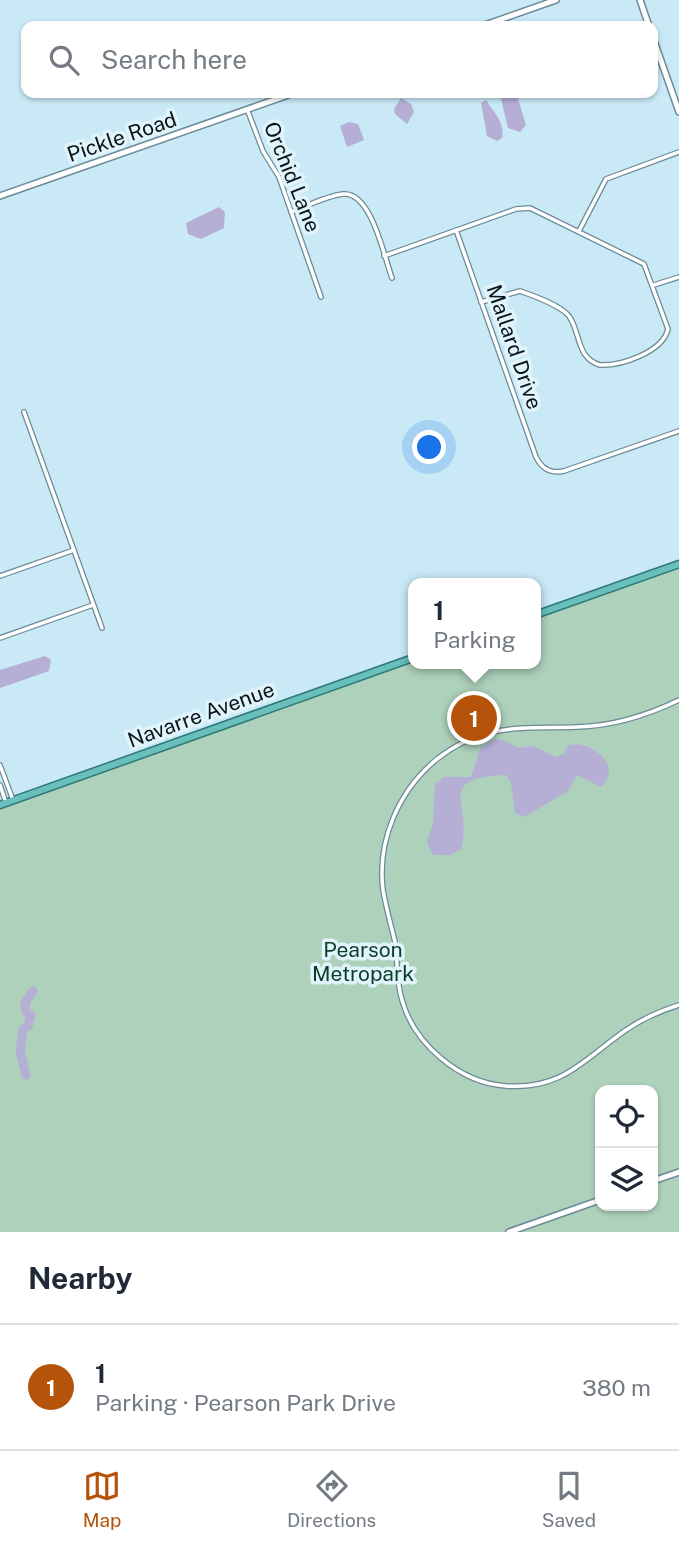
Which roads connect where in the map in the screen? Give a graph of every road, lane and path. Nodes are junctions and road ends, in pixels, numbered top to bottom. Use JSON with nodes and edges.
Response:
{"nodes":[{"id":1,"x":556,"y":0,"type":"edge"},
{"id":2,"x":639,"y":0,"type":"edge"},
{"id":3,"x":496,"y":21,"type":"edge"},
{"id":4,"x":647,"y":21,"type":"edge"},
{"id":5,"x":658,"y":52,"type":"edge"},
{"id":6,"x":279,"y":98,"type":"edge"},
{"id":7,"x":247,"y":109,"type":"junction"},
{"id":8,"x":679,"y":112,"type":"edge"},
{"id":9,"x":679,"y":152,"type":"edge"},
{"id":10,"x":0,"y":196,"type":"edge"},
{"id":11,"x":291,"y":212,"type":"junction"},
{"id":12,"x":456,"y":230,"type":"junction"},
{"id":13,"x":579,"y":231,"type":"junction"},
{"id":14,"x":384,"y":256,"type":"junction"},
{"id":15,"x":679,"y":276,"type":"edge"},
{"id":16,"x":392,"y":278,"type":"dead end"},
{"id":17,"x":654,"y":285,"type":"junction"},
{"id":18,"x":321,"y":297,"type":"dead end"},
{"id":19,"x":481,"y":302,"type":"junction"},
{"id":20,"x":24,"y":412,"type":"dead end"},
{"id":21,"x":679,"y":431,"type":"edge"},
{"id":22,"x":74,"y":550,"type":"junction"},
{"id":23,"x":679,"y":564,"type":"edge"},
{"id":24,"x":0,"y":576,"type":"edge"},
{"id":25,"x":93,"y":605,"type":"junction"},
{"id":26,"x":541,"y":613,"type":"edge"},
{"id":27,"x":102,"y":628,"type":"dead end"},
{"id":28,"x":0,"y":638,"type":"edge"},
{"id":29,"x":408,"y":660,"type":"edge"},
{"id":30,"x":679,"y":700,"type":"edge"},
{"id":31,"x":0,"y":765,"type":"edge"},
{"id":32,"x":0,"y":785,"type":"edge"},
{"id":33,"x":6,"y":803,"type":"edge"},
{"id":34,"x":679,"y":1005,"type":"edge"},
{"id":35,"x":679,"y":1172,"type":"edge"},
{"id":36,"x":658,"y":1179,"type":"edge"},
{"id":37,"x":595,"y":1202,"type":"edge"},
{"id":38,"x":509,"y":1232,"type":"edge"}],
"edges":[{"from":1,"to":3,"type":"street"},
{"from":2,"to":4,"type":"street"},
{"from":5,"to":8,"type":"street"},
{"from":6,"to":7,"type":"street","name":"Pickle Road"},
{"from":7,"to":10,"type":"street","name":"Pickle Road"},
{"from":7,"to":11,"type":"street","name":"Orchid Lane"},
{"from":9,"to":13,"type":"street"},
{"from":11,"to":14,"type":"street"},
{"from":11,"to":18,"type":"street","name":"Orchid Lane"},
{"from":12,"to":13,"type":"street"},
{"from":12,"to":14,"type":"street"},
{"from":12,"to":19,"type":"street","name":"Mallard Drive"},
{"from":13,"to":17,"type":"street"},
{"from":14,"to":16,"type":"street"},
{"from":15,"to":17,"type":"street"},
{"from":17,"to":19,"type":"street"},
{"from":19,"to":21,"type":"street","name":"Mallard Drive"},
{"from":20,"to":22,"type":"street"},
{"from":22,"to":24,"type":"street"},
{"from":22,"to":25,"type":"street"},
{"from":23,"to":26,"type":"highway"},
{"from":25,"to":27,"type":"street"},
{"from":25,"to":28,"type":"street"},
{"from":29,"to":33,"type":"highway","name":"Navarre Avenue"},
{"from":30,"to":34,"type":"street"},
{"from":31,"to":33,"type":"street"},
{"from":32,"to":33,"type":"street"},
{"from":35,"to":36,"type":"street"},
{"from":37,"to":38,"type":"street"}]}
